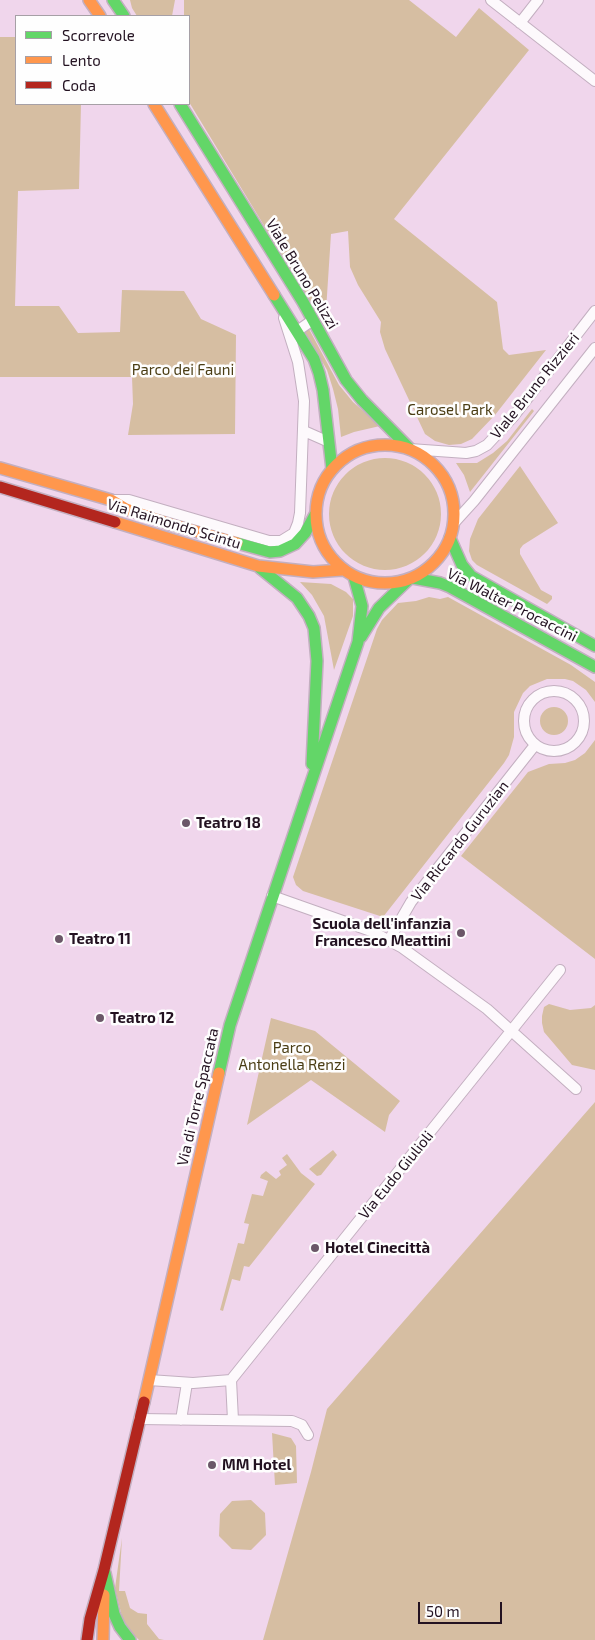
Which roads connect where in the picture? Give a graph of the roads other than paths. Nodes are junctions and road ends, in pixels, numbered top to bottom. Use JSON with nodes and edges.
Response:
{"nodes":[{"id":1,"x":89,"y":0,"type":"edge"},
{"id":2,"x":113,"y":0,"type":"edge"},
{"id":3,"x":121,"y":0,"type":"edge"},
{"id":4,"x":491,"y":0,"type":"edge"},
{"id":5,"x":538,"y":0,"type":"edge"},
{"id":6,"x":99,"y":15,"type":"edge"},
{"id":7,"x":123,"y":15,"type":"edge"},
{"id":8,"x":520,"y":23,"type":"junction"},
{"id":9,"x":595,"y":81,"type":"edge"},
{"id":10,"x":155,"y":105,"type":"edge"},
{"id":11,"x":181,"y":105,"type":"edge"},
{"id":12,"x":280,"y":305,"type":"junction"},
{"id":13,"x":595,"y":312,"type":"edge"},
{"id":14,"x":313,"y":320,"type":"junction"},
{"id":15,"x":296,"y":331,"type":"junction"},
{"id":16,"x":595,"y":348,"type":"edge"},
{"id":17,"x":304,"y":431,"type":"junction"},
{"id":18,"x":329,"y":442,"type":"junction"},
{"id":19,"x":410,"y":449,"type":"junction"},
{"id":20,"x":0,"y":468,"type":"edge"},
{"id":21,"x":332,"y":469,"type":"junction"},
{"id":22,"x":0,"y":487,"type":"edge"},
{"id":23,"x":111,"y":500,"type":"junction"},
{"id":24,"x":315,"y":515,"type":"junction"},
{"id":25,"x":454,"y":523,"type":"junction"},
{"id":26,"x":450,"y":538,"type":"junction"},
{"id":27,"x":258,"y":566,"type":"junction"},
{"id":28,"x":342,"y":570,"type":"junction"},
{"id":29,"x":354,"y":577,"type":"junction"},
{"id":30,"x":410,"y":579,"type":"junction"},
{"id":31,"x":358,"y":642,"type":"junction"},
{"id":32,"x":595,"y":646,"type":"edge"},
{"id":33,"x":595,"y":667,"type":"edge"},
{"id":34,"x":535,"y":745,"type":"junction"},
{"id":35,"x":310,"y":784,"type":"junction"},
{"id":36,"x":272,"y":896,"type":"junction"},
{"id":37,"x":389,"y":940,"type":"junction"},
{"id":38,"x":560,"y":970,"type":"dead end"},
{"id":39,"x":512,"y":1030,"type":"junction"},
{"id":40,"x":576,"y":1089,"type":"dead end"},
{"id":41,"x":149,"y":1380,"type":"junction"},
{"id":42,"x":231,"y":1380,"type":"junction"},
{"id":43,"x":187,"y":1383,"type":"junction"},
{"id":44,"x":139,"y":1419,"type":"junction"},
{"id":45,"x":181,"y":1420,"type":"junction"},
{"id":46,"x":233,"y":1420,"type":"junction"},
{"id":47,"x":308,"y":1435,"type":"dead end"},
{"id":48,"x":104,"y":1570,"type":"junction"},
{"id":49,"x":87,"y":1640,"type":"edge"},
{"id":50,"x":103,"y":1640,"type":"edge"},
{"id":51,"x":130,"y":1640,"type":"edge"}],
"edges":[{"from":1,"to":6,"type":"street"},
{"from":2,"to":7,"type":"street"},
{"from":3,"to":7,"type":"street"},
{"from":4,"to":8,"type":"street"},
{"from":5,"to":8,"type":"street"},
{"from":8,"to":9,"type":"street"},
{"from":10,"to":12,"type":"street"},
{"from":11,"to":14,"type":"street","name":"Viale Bruno Pelizzi"},
{"from":12,"to":15,"type":"street"},
{"from":12,"to":17,"type":"street","name":"Via Raimondo Scintu"},
{"from":13,"to":19,"type":"street","name":"Viale Bruno Rizzieri"},
{"from":14,"to":15,"type":"street"},
{"from":14,"to":19,"type":"street","name":"Viale Bruno Pelizzi"},
{"from":15,"to":18,"type":"street"},
{"from":16,"to":25,"type":"street","name":"Viale Bruno Rizzieri"},
{"from":17,"to":18,"type":"street"},
{"from":17,"to":23,"type":"street","name":"Via Raimondo Scintu"},
{"from":18,"to":21,"type":"street"},
{"from":19,"to":21,"type":"street"},
{"from":19,"to":25,"type":"street"},
{"from":20,"to":23,"type":"street","name":"Via Raimondo Scintu"},
{"from":21,"to":24,"type":"street"},
{"from":22,"to":27,"type":"street","name":"Via Raimondo Scintu"},
{"from":23,"to":24,"type":"street","name":"Via Raimondo Scintu"},
{"from":24,"to":28,"type":"street"},
{"from":25,"to":26,"type":"street"},
{"from":26,"to":30,"type":"street"},
{"from":26,"to":32,"type":"street","name":"Via Walter Procaccini"},
{"from":27,"to":28,"type":"street","name":"Via Raimondo Scintu"},
{"from":27,"to":35,"type":"street"},
{"from":28,"to":29,"type":"street"},
{"from":29,"to":30,"type":"street"},
{"from":29,"to":31,"type":"street","name":"Via di Torre Spaccata"},
{"from":30,"to":31,"type":"street","name":"Via di Torre Spaccata"},
{"from":30,"to":33,"type":"street","name":"Via Walter Procaccini"},
{"from":31,"to":35,"type":"street","name":"Via di Torre Spaccata"},
{"from":34,"to":34,"type":"street"},
{"from":34,"to":37,"type":"street","name":"Via Riccardo Guruzian"},
{"from":35,"to":36,"type":"street","name":"Via di Torre Spaccata"},
{"from":36,"to":37,"type":"street"},
{"from":36,"to":41,"type":"street","name":"Via di Torre Spaccata"},
{"from":37,"to":39,"type":"street"},
{"from":38,"to":39,"type":"street","name":"Via Eudo Giulioli"},
{"from":39,"to":40,"type":"street"},
{"from":39,"to":42,"type":"street","name":"Via Eudo Giulioli"},
{"from":41,"to":43,"type":"street"},
{"from":41,"to":44,"type":"street","name":"Via di Torre Spaccata"},
{"from":42,"to":43,"type":"street"},
{"from":42,"to":46,"type":"street"},
{"from":43,"to":45,"type":"street"},
{"from":44,"to":45,"type":"street"},
{"from":44,"to":48,"type":"street","name":"Via di Torre Spaccata"},
{"from":45,"to":46,"type":"street"},
{"from":46,"to":47,"type":"street"},
{"from":48,"to":49,"type":"street","name":"Via di Torre Spaccata"},
{"from":48,"to":50,"type":"street","name":"Via di Torre Spaccata"},
{"from":48,"to":51,"type":"street"}]}
